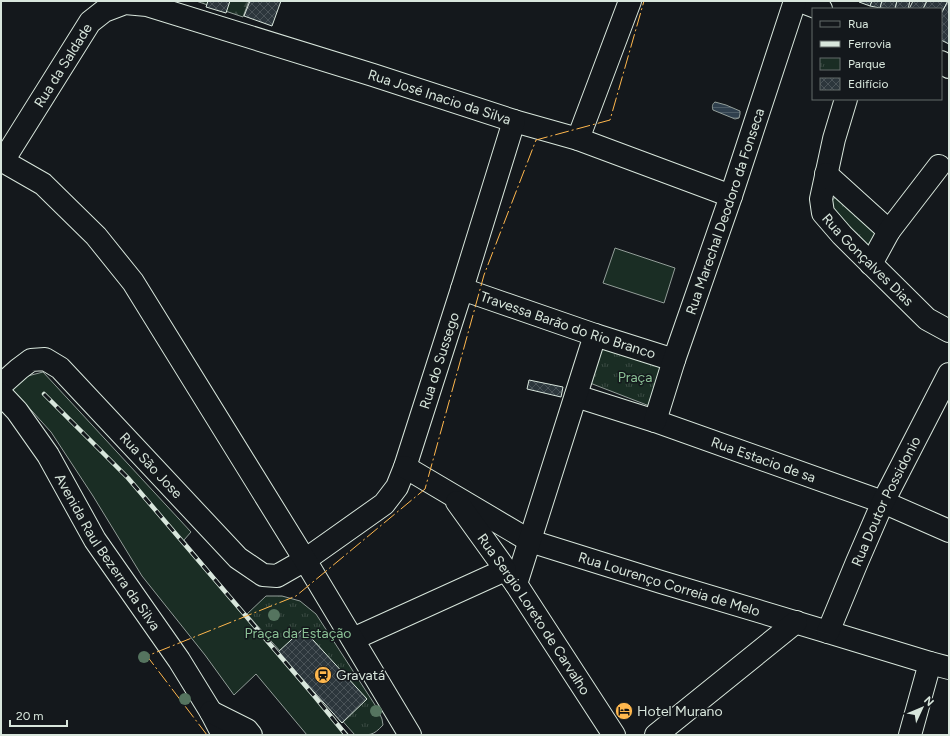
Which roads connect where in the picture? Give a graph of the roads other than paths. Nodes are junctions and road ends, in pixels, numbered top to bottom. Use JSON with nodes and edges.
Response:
{"nodes":[{"id":1,"x":630,"y":1,"type":"edge"},
{"id":2,"x":795,"y":1,"type":"edge"},
{"id":3,"x":800,"y":1,"type":"edge"},
{"id":4,"x":147,"y":5,"type":"joint"},
{"id":5,"x":818,"y":8,"type":"edge"},
{"id":6,"x":846,"y":100,"type":"edge"},
{"id":7,"x":514,"y":120,"type":"junction"},
{"id":8,"x":578,"y":139,"type":"junction"},
{"id":9,"x":2,"y":161,"type":"edge"},
{"id":10,"x":939,"y":166,"type":"dead end"},
{"id":11,"x":826,"y":174,"type":"junction"},
{"id":12,"x":731,"y":196,"type":"junction"},
{"id":13,"x":889,"y":231,"type":"junction"},
{"id":14,"x":871,"y":264,"type":"junction"},
{"id":15,"x":462,"y":289,"type":"junction"},
{"id":16,"x":949,"y":331,"type":"edge"},
{"id":17,"x":595,"y":335,"type":"junction"},
{"id":18,"x":674,"y":360,"type":"junction"},
{"id":19,"x":949,"y":374,"type":"edge"},
{"id":20,"x":1,"y":385,"type":"edge"},
{"id":21,"x":1,"y":394,"type":"edge"},
{"id":22,"x":576,"y":396,"type":"junction"},
{"id":23,"x":655,"y":421,"type":"junction"},
{"id":24,"x":405,"y":467,"type":"junction"},
{"id":25,"x":452,"y":494,"type":"junction"},
{"id":26,"x":883,"y":502,"type":"junction"},
{"id":27,"x":949,"y":531,"type":"edge"},
{"id":28,"x":530,"y":541,"type":"junction"},
{"id":29,"x":305,"y":560,"type":"junction"},
{"id":30,"x":511,"y":577,"type":"junction"},
{"id":31,"x":796,"y":622,"type":"junction"},
{"id":32,"x":828,"y":632,"type":"junction"},
{"id":33,"x":353,"y":639,"type":"junction"},
{"id":34,"x":940,"y":666,"type":"edge"},
{"id":35,"x":211,"y":712,"type":"junction"},
{"id":36,"x":248,"y":733,"type":"edge"},
{"id":37,"x":223,"y":735,"type":"edge"},
{"id":38,"x":410,"y":735,"type":"edge"},
{"id":39,"x":614,"y":735,"type":"edge"},
{"id":40,"x":656,"y":735,"type":"edge"},
{"id":41,"x":910,"y":735,"type":"edge"}],
"edges":[{"from":1,"to":8,"type":"street"},
{"from":2,"to":12,"type":"street","name":"Rua Marechal Deodoro da Fonseca"},
{"from":3,"to":5,"type":"street"},
{"from":4,"to":7,"type":"street","name":"Rua José Inacio da Silva"},
{"from":4,"to":9,"type":"street","name":"Rua da Saldade"},
{"from":6,"to":11,"type":"street","name":"Rua Gonçalves Dias"},
{"from":7,"to":8,"type":"street","name":"Rua José Inacio da Silva"},
{"from":7,"to":15,"type":"street","name":"Rua do Sussego"},
{"from":8,"to":12,"type":"street","name":"Rua José Inacio da Silva"},
{"from":9,"to":29,"type":"street"},
{"from":10,"to":13,"type":"street"},
{"from":11,"to":13,"type":"street"},
{"from":11,"to":14,"type":"street","name":"Rua Gonçalves Dias"},
{"from":12,"to":18,"type":"street","name":"Rua Marechal Deodoro da Fonseca"},
{"from":13,"to":14,"type":"street"},
{"from":14,"to":16,"type":"street","name":"Rua Gonçalves Dias"},
{"from":15,"to":17,"type":"street","name":"Travessa Barão do Rio Branco"},
{"from":15,"to":24,"type":"street","name":"Rua do Sussego"},
{"from":17,"to":18,"type":"street","name":"Travessa Barão do Rio Branco"},
{"from":17,"to":22,"type":"street"},
{"from":18,"to":23,"type":"street","name":"Rua Marechal Deodoro da Fonseca"},
{"from":19,"to":26,"type":"street","name":"Rua Doutor Possidonio"},
{"from":20,"to":29,"type":"street","name":"Rua São Jose"},
{"from":21,"to":35,"type":"street","name":"Avenida Raul Bezerra da Silva"},
{"from":22,"to":23,"type":"street","name":"Rua Estacio de sa"},
{"from":22,"to":28,"type":"street"},
{"from":23,"to":26,"type":"street","name":"Rua Estacio de sa"},
{"from":24,"to":25,"type":"street","name":"Rua Lourenço Correia de Melo"},
{"from":24,"to":29,"type":"street","name":"Rua do Sussego"},
{"from":25,"to":28,"type":"street","name":"Rua Lourenço Correia de Melo"},
{"from":25,"to":30,"type":"street","name":"Rua Sergio Loreto de Carvalho"},
{"from":26,"to":27,"type":"street","name":"Rua Estacio de sa"},
{"from":26,"to":32,"type":"street","name":"Rua Doutor Possidonio"},
{"from":28,"to":30,"type":"street"},
{"from":28,"to":31,"type":"street","name":"Rua Lourenço Correia de Melo"},
{"from":29,"to":33,"type":"street"},
{"from":30,"to":33,"type":"street"},
{"from":30,"to":39,"type":"street","name":"Rua Sergio Loreto de Carvalho"},
{"from":31,"to":32,"type":"street","name":"Rua Lourenço Correia de Melo"},
{"from":31,"to":40,"type":"street"},
{"from":32,"to":34,"type":"street","name":"Rua Lourenço Correia de Melo"},
{"from":33,"to":38,"type":"street"},
{"from":34,"to":41,"type":"street"},
{"from":35,"to":36,"type":"street"},
{"from":35,"to":37,"type":"street","name":"Avenida Raul Bezerra da Silva"}]}
